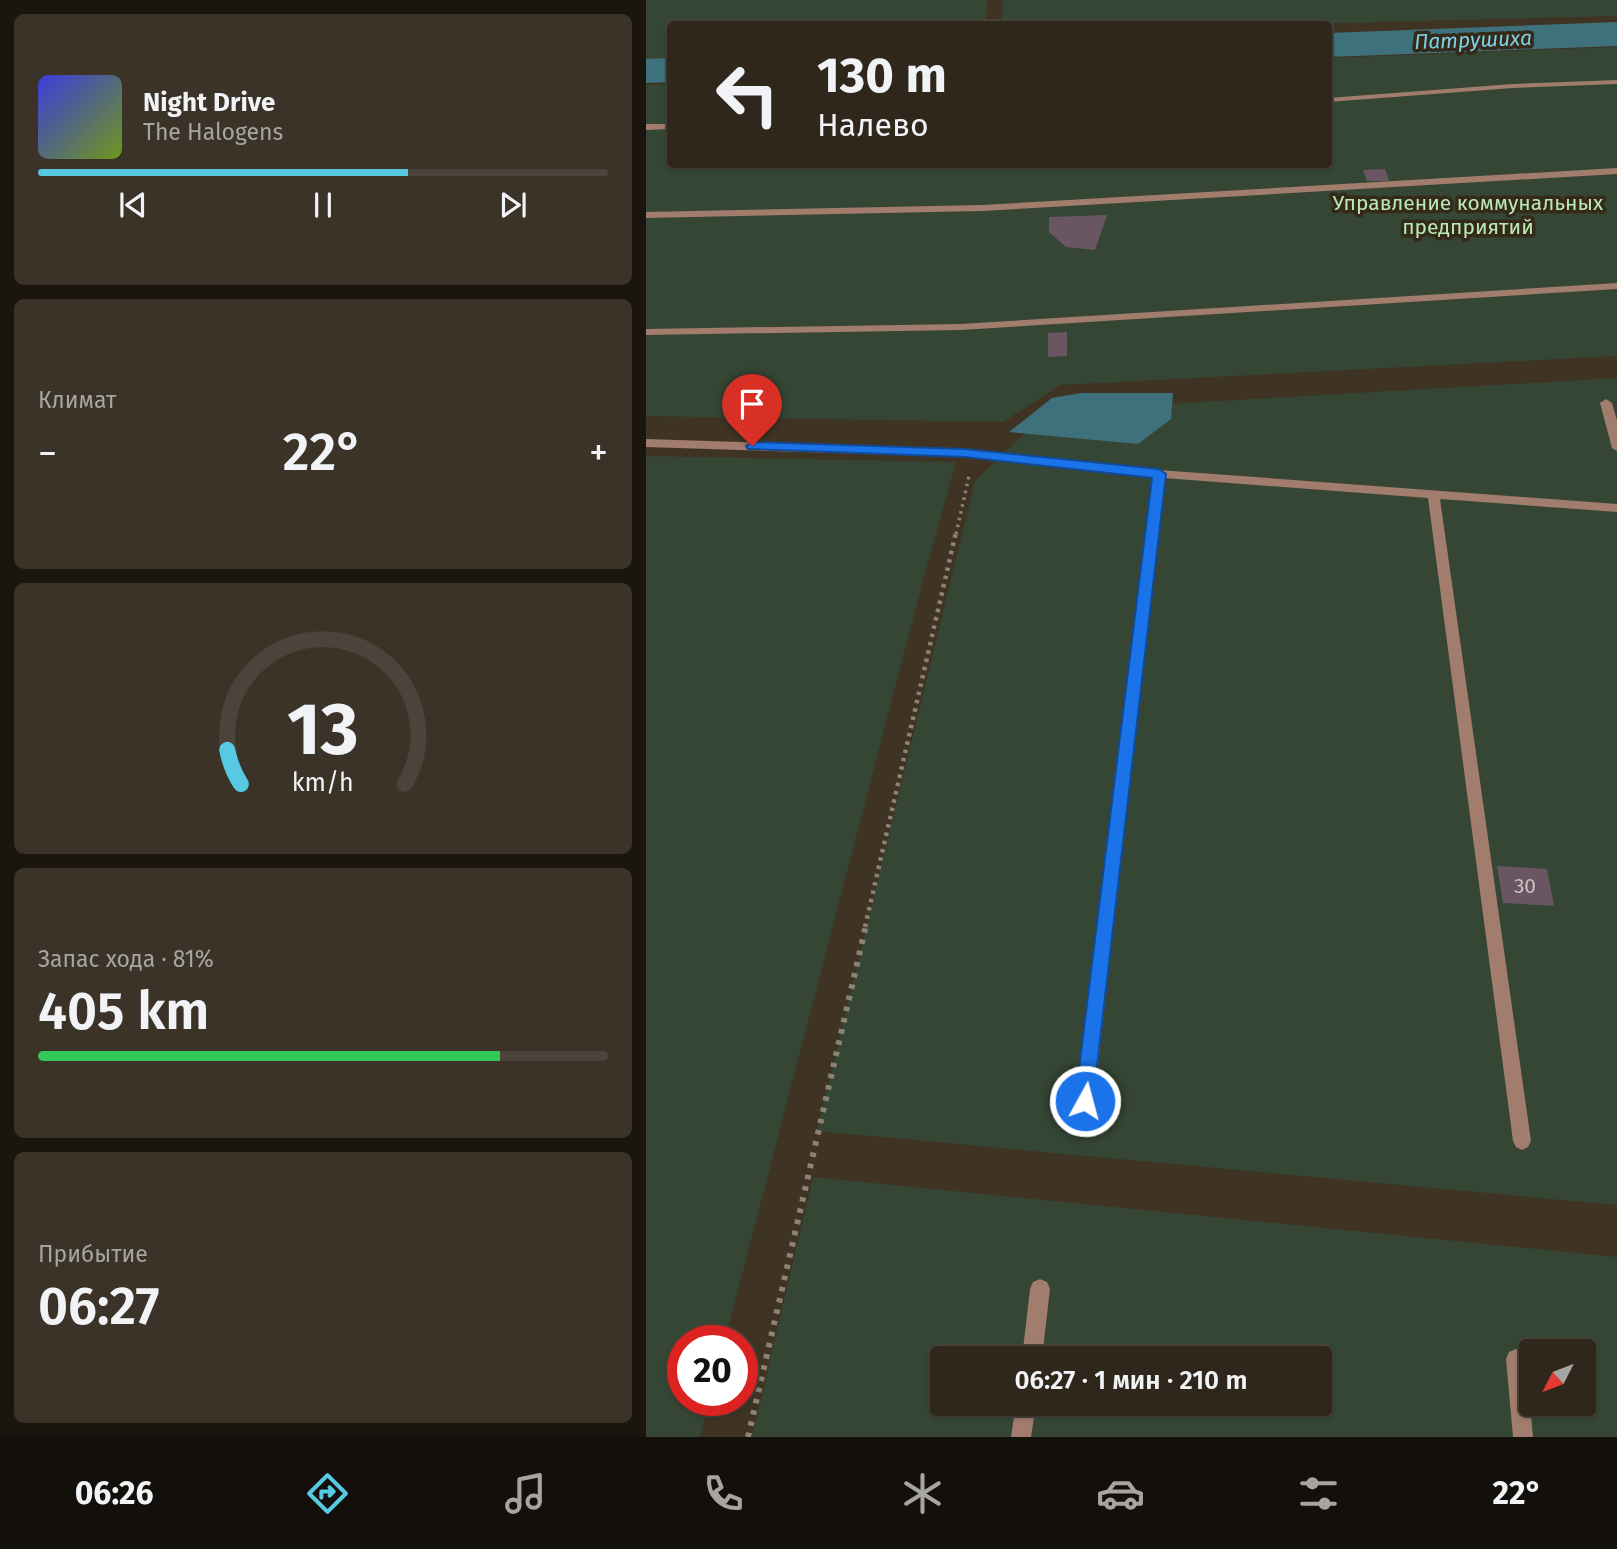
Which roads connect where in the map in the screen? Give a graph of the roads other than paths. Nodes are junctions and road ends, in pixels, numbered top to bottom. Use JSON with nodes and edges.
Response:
{"nodes":[{"id":1,"x":1617,"y":82,"type":"edge"},
{"id":2,"x":1332,"y":100,"type":"edge"},
{"id":3,"x":646,"y":127,"type":"edge"},
{"id":4,"x":667,"y":127,"type":"edge"},
{"id":5,"x":1617,"y":171,"type":"edge"},
{"id":6,"x":646,"y":215,"type":"edge"},
{"id":7,"x":1617,"y":286,"type":"edge"},
{"id":8,"x":646,"y":332,"type":"edge"},
{"id":9,"x":1606,"y":403,"type":"dead end"},
{"id":10,"x":646,"y":443,"type":"edge"},
{"id":11,"x":1617,"y":448,"type":"edge"},
{"id":12,"x":1159,"y":474,"type":"junction"},
{"id":13,"x":1433,"y":494,"type":"junction"},
{"id":14,"x":1617,"y":508,"type":"edge"},
{"id":15,"x":1085,"y":1101,"type":"dead end"},
{"id":16,"x":1522,"y":1141,"type":"dead end"},
{"id":17,"x":1040,"y":1289,"type":"dead end"},
{"id":18,"x":1033,"y":1346,"type":"edge"},
{"id":19,"x":1516,"y":1360,"type":"dead end"},
{"id":20,"x":1025,"y":1416,"type":"edge"},
{"id":21,"x":1022,"y":1437,"type":"edge"},
{"id":22,"x":1523,"y":1437,"type":"edge"}],
"edges":[{"from":1,"to":2,"type":"street"},
{"from":3,"to":4,"type":"street"},
{"from":5,"to":6,"type":"street"},
{"from":7,"to":8,"type":"street"},
{"from":9,"to":11,"type":"street"},
{"from":10,"to":12,"type":"street"},
{"from":12,"to":13,"type":"street"},
{"from":12,"to":15,"type":"street"},
{"from":13,"to":14,"type":"street"},
{"from":13,"to":16,"type":"street"},
{"from":17,"to":18,"type":"street"},
{"from":19,"to":22,"type":"street"},
{"from":20,"to":21,"type":"street"}]}
